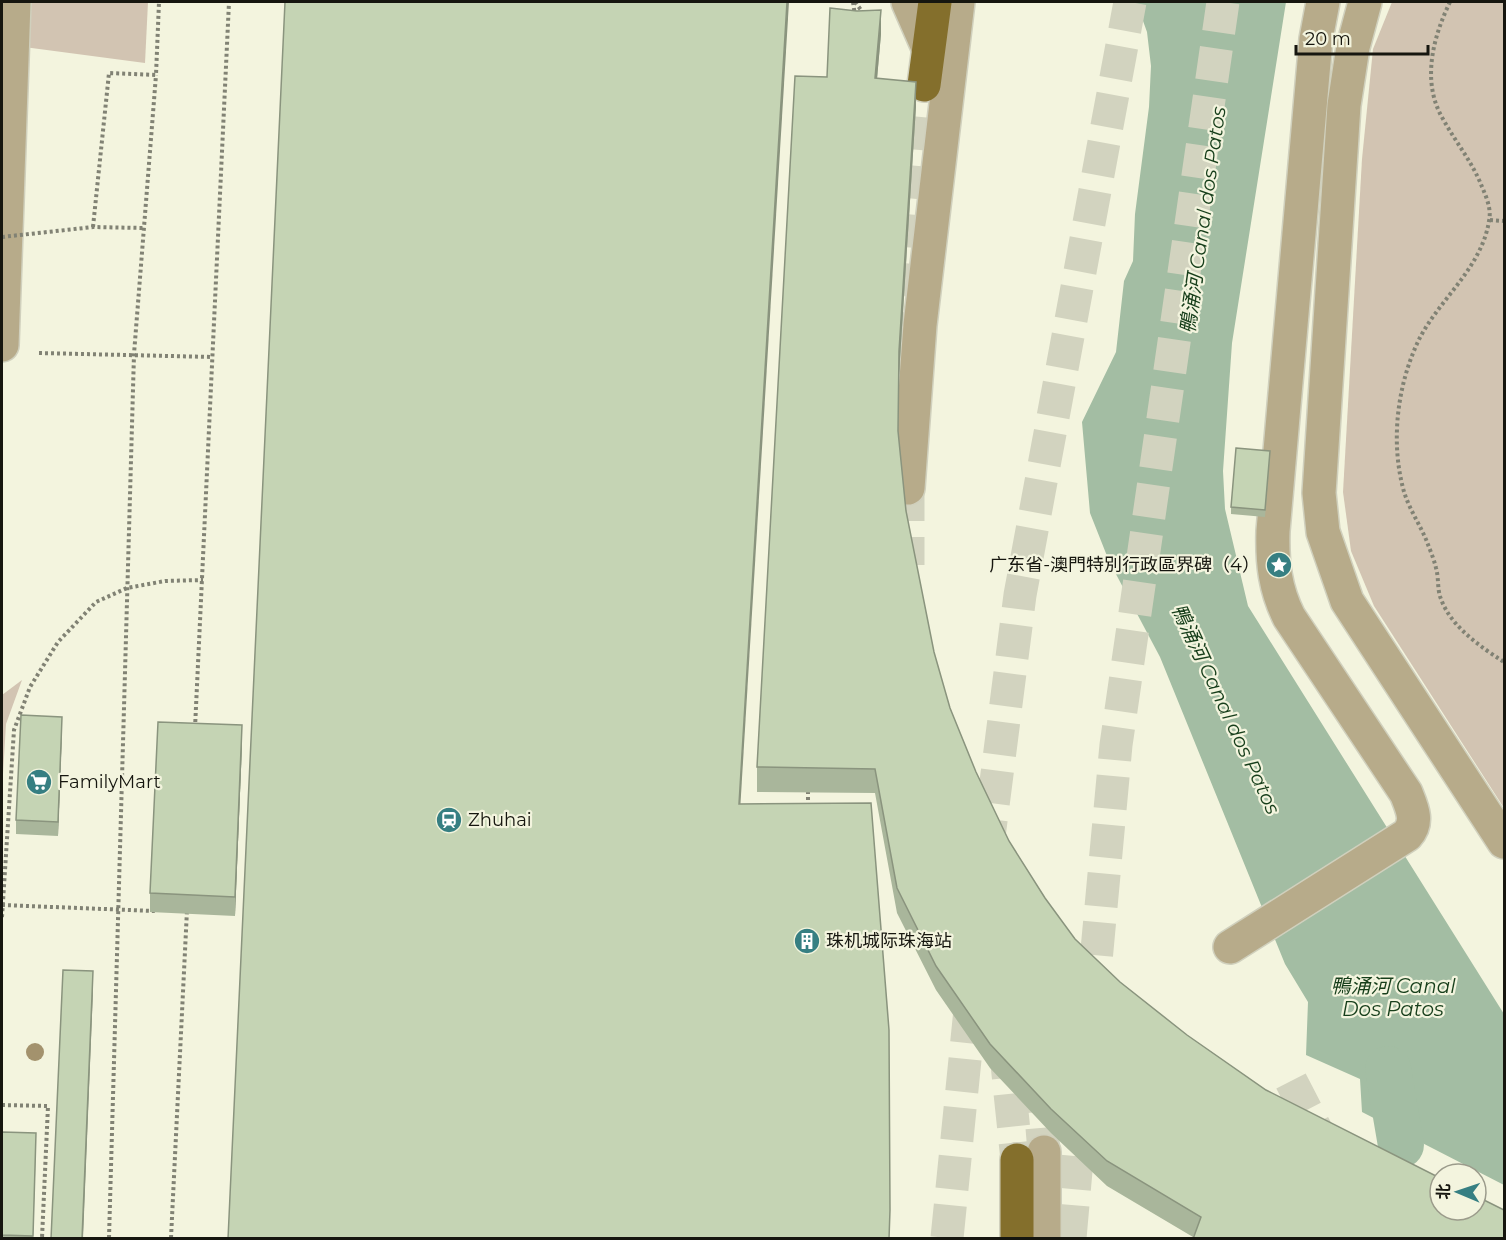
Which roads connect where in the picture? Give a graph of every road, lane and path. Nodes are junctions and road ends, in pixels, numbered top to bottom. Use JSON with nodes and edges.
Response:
{"nodes":[{"id":1,"x":14,"y":2,"type":"edge"},
{"id":2,"x":159,"y":2,"type":"edge"},
{"id":3,"x":229,"y":2,"type":"edge"},
{"id":4,"x":854,"y":2,"type":"edge"},
{"id":5,"x":908,"y":2,"type":"edge"},
{"id":6,"x":935,"y":2,"type":"edge"},
{"id":7,"x":958,"y":2,"type":"edge"},
{"id":8,"x":1323,"y":2,"type":"edge"},
{"id":9,"x":1365,"y":2,"type":"edge"},
{"id":10,"x":1450,"y":2,"type":"edge"},
{"id":11,"x":869,"y":21,"type":"edge"},
{"id":12,"x":856,"y":24,"type":"edge"},
{"id":13,"x":929,"y":50,"type":"junction"},
{"id":14,"x":156,"y":75,"type":"junction"},
{"id":15,"x":924,"y":85,"type":"tunnel mouth"},
{"id":16,"x":1490,"y":220,"type":"junction"},
{"id":17,"x":1504,"y":221,"type":"edge"},
{"id":18,"x":93,"y":227,"type":"junction"},
{"id":19,"x":143,"y":228,"type":"junction"},
{"id":20,"x":2,"y":237,"type":"edge"},
{"id":21,"x":2,"y":345,"type":"edge"},
{"id":22,"x":35,"y":352,"type":"dead end"},
{"id":23,"x":134,"y":354,"type":"junction"},
{"id":24,"x":213,"y":357,"type":"junction"},
{"id":25,"x":908,"y":488,"type":"tunnel mouth"},
{"id":26,"x":203,"y":580,"type":"junction"},
{"id":27,"x":127,"y":588,"type":"junction"},
{"id":28,"x":1504,"y":662,"type":"edge"},
{"id":29,"x":195,"y":734,"type":"edge"},
{"id":30,"x":808,"y":792,"type":"edge"},
{"id":31,"x":808,"y":816,"type":"edge"},
{"id":32,"x":1504,"y":842,"type":"edge"},
{"id":33,"x":187,"y":900,"type":"edge"},
{"id":34,"x":2,"y":905,"type":"edge"},
{"id":35,"x":118,"y":909,"type":"junction"},
{"id":36,"x":164,"y":911,"type":"edge"},
{"id":37,"x":175,"y":911,"type":"edge"},
{"id":38,"x":187,"y":912,"type":"junction"},
{"id":39,"x":2,"y":917,"type":"edge"},
{"id":40,"x":1230,"y":947,"type":"dead end"},
{"id":41,"x":2,"y":1105,"type":"edge"},
{"id":42,"x":1030,"y":1156,"type":"joint"},
{"id":43,"x":42,"y":1239,"type":"edge"},
{"id":44,"x":109,"y":1239,"type":"edge"},
{"id":45,"x":171,"y":1239,"type":"edge"},
{"id":46,"x":1017,"y":1239,"type":"edge"},
{"id":47,"x":1044,"y":1239,"type":"edge"}],
"edges":[{"from":1,"to":21,"type":"lane"},
{"from":2,"to":14,"type":"path"},
{"from":3,"to":24,"type":"path"},
{"from":4,"to":11,"type":"path"},
{"from":4,"to":12,"type":"path"},
{"from":5,"to":13,"type":"lane"},
{"from":6,"to":13,"type":"main road"},
{"from":7,"to":25,"type":"lane"},
{"from":8,"to":40,"type":"lane"},
{"from":9,"to":32,"type":"lane"},
{"from":10,"to":16,"type":"path"},
{"from":13,"to":15,"type":"main road"},
{"from":14,"to":18,"type":"path"},
{"from":14,"to":19,"type":"path"},
{"from":16,"to":17,"type":"path"},
{"from":16,"to":28,"type":"path"},
{"from":18,"to":19,"type":"path","bridge":true},
{"from":18,"to":20,"type":"path","bridge":true},
{"from":19,"to":23,"type":"path"},
{"from":22,"to":23,"type":"path"},
{"from":23,"to":24,"type":"path"},
{"from":23,"to":27,"type":"path"},
{"from":24,"to":26,"type":"path"},
{"from":26,"to":27,"type":"path"},
{"from":26,"to":29,"type":"path"},
{"from":27,"to":34,"type":"path"},
{"from":27,"to":35,"type":"path"},
{"from":30,"to":31,"type":"path"},
{"from":33,"to":38,"type":"path"},
{"from":34,"to":35,"type":"path"},
{"from":34,"to":39,"type":"path"},
{"from":35,"to":36,"type":"path"},
{"from":35,"to":44,"type":"path"},
{"from":37,"to":38,"type":"path"},
{"from":38,"to":45,"type":"path"},
{"from":41,"to":43,"type":"path"},
{"from":42,"to":46,"type":"main road"},
{"from":42,"to":47,"type":"lane"}]}
